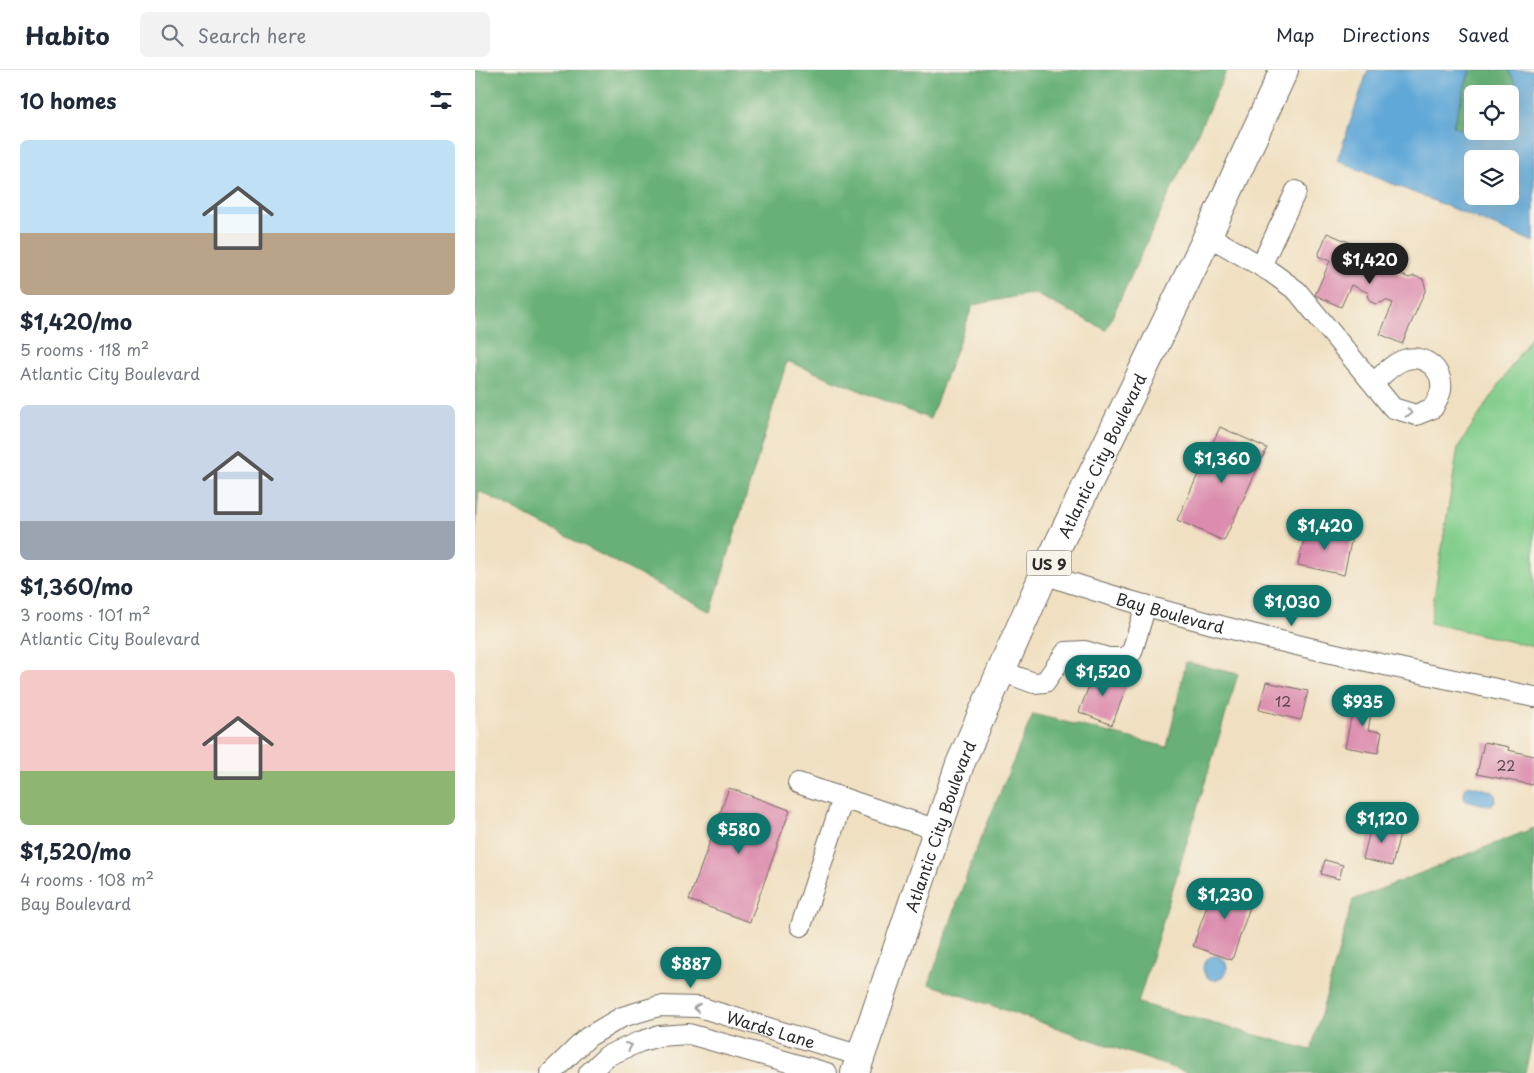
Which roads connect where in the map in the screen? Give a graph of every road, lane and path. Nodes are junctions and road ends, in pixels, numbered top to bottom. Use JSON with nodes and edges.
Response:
{"nodes":[{"id":1,"x":1283,"y":70,"type":"edge"},
{"id":2,"x":1296,"y":191,"type":"dead end"},
{"id":3,"x":1207,"y":235,"type":"junction"},
{"id":4,"x":1261,"y":266,"type":"junction"},
{"id":5,"x":1373,"y":383,"type":"dead end"},
{"id":6,"x":1044,"y":574,"type":"junction"},
{"id":7,"x":1146,"y":605,"type":"junction"},
{"id":8,"x":1001,"y":671,"type":"junction"},
{"id":9,"x":1534,"y":697,"type":"edge"},
{"id":10,"x":798,"y":783,"type":"dead end"},
{"id":11,"x":843,"y":798,"type":"junction"},
{"id":12,"x":937,"y":830,"type":"junction"},
{"id":13,"x":801,"y":926,"type":"dead end"},
{"id":14,"x":858,"y":1064,"type":"edge"},
{"id":15,"x":551,"y":1073,"type":"edge"},
{"id":16,"x":589,"y":1073,"type":"edge"},
{"id":17,"x":827,"y":1073,"type":"edge"}],
"edges":[{"from":1,"to":3,"type":"highway","name":"Atlantic City Boulevard","number":"US 9"},
{"from":2,"to":4,"type":"street"},
{"from":3,"to":4,"type":"street"},
{"from":3,"to":6,"type":"highway","name":"Atlantic City Boulevard","number":"US 9"},
{"from":4,"to":5,"type":"street"},
{"from":6,"to":7,"type":"street","name":"Bay Boulevard"},
{"from":6,"to":8,"type":"highway","name":"Atlantic City Boulevard","number":"US 9"},
{"from":7,"to":8,"type":"street"},
{"from":7,"to":9,"type":"street","name":"Bay Boulevard"},
{"from":8,"to":12,"type":"highway","name":"Atlantic City Boulevard","number":"US 9"},
{"from":10,"to":11,"type":"street"},
{"from":11,"to":12,"type":"street"},
{"from":11,"to":13,"type":"street"},
{"from":12,"to":14,"type":"highway","name":"Atlantic City Boulevard","number":"US 9"},
{"from":14,"to":15,"type":"street","name":"Wards Lane","one_way":true},
{"from":16,"to":17,"type":"street","name":"Wards Lane","one_way":true}]}
